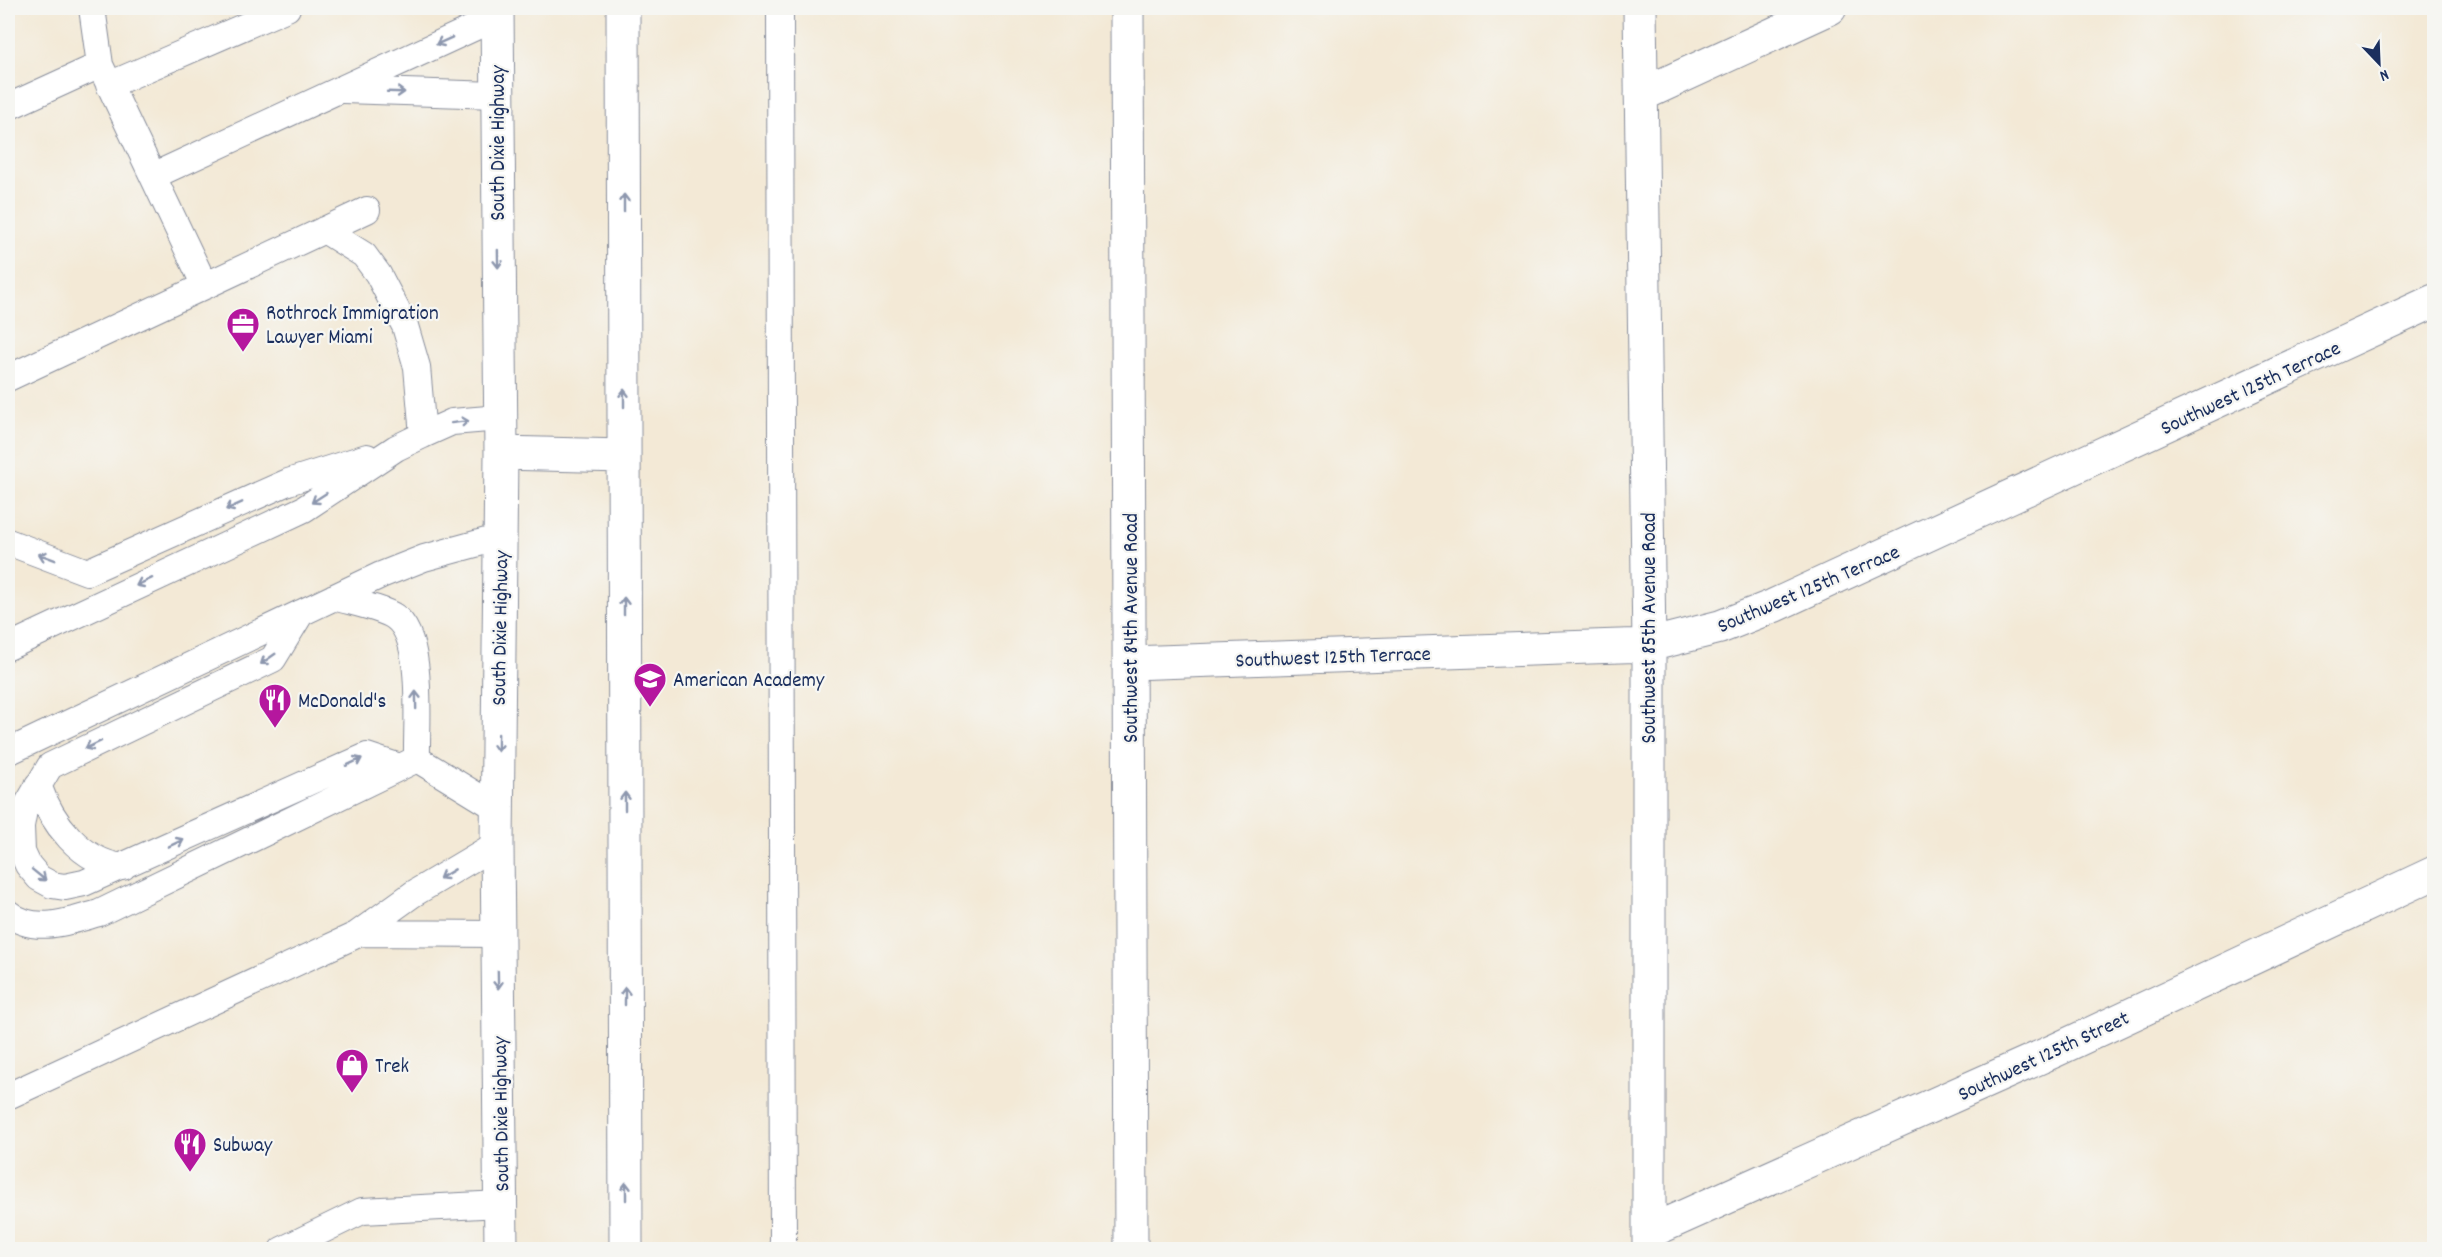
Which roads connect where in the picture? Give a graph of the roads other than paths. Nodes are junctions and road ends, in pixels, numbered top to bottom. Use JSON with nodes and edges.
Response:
{"nodes":[{"id":1,"x":92,"y":8,"type":"edge"},
{"id":2,"x":287,"y":8,"type":"edge"},
{"id":3,"x":623,"y":8,"type":"edge"},
{"id":4,"x":780,"y":8,"type":"edge"},
{"id":5,"x":1127,"y":8,"type":"edge"},
{"id":6,"x":1640,"y":8,"type":"edge"},
{"id":7,"x":1830,"y":8,"type":"edge"},
{"id":8,"x":497,"y":12,"type":"edge"},
{"id":9,"x":104,"y":75,"type":"junction"},
{"id":10,"x":337,"y":90,"type":"junction"},
{"id":11,"x":496,"y":95,"type":"junction"},
{"id":12,"x":1641,"y":95,"type":"junction"},
{"id":13,"x":8,"y":107,"type":"edge"},
{"id":14,"x":153,"y":176,"type":"junction"},
{"id":15,"x":367,"y":210,"type":"dead end"},
{"id":16,"x":324,"y":230,"type":"junction"},
{"id":17,"x":205,"y":286,"type":"junction"},
{"id":18,"x":2434,"y":301,"type":"edge"},
{"id":19,"x":8,"y":378,"type":"edge"},
{"id":20,"x":500,"y":418,"type":"junction"},
{"id":21,"x":423,"y":435,"type":"junction"},
{"id":22,"x":396,"y":448,"type":"junction"},
{"id":23,"x":501,"y":453,"type":"junction"},
{"id":24,"x":624,"y":456,"type":"junction"},
{"id":25,"x":501,"y":537,"type":"junction"},
{"id":26,"x":8,"y":542,"type":"edge"},
{"id":27,"x":334,"y":597,"type":"junction"},
{"id":28,"x":302,"y":613,"type":"junction"},
{"id":29,"x":1649,"y":645,"type":"junction"},
{"id":30,"x":8,"y":647,"type":"edge"},
{"id":31,"x":1130,"y":663,"type":"junction"},
{"id":32,"x":8,"y":752,"type":"edge"},
{"id":33,"x":408,"y":763,"type":"junction"},
{"id":34,"x":38,"y":785,"type":"junction"},
{"id":35,"x":497,"y":808,"type":"junction"},
{"id":36,"x":497,"y":844,"type":"junction"},
{"id":37,"x":123,"y":867,"type":"junction"},
{"id":38,"x":2434,"y":873,"type":"edge"},
{"id":39,"x":8,"y":913,"type":"edge"},
{"id":40,"x":360,"y":933,"type":"junction"},
{"id":41,"x":498,"y":934,"type":"junction"},
{"id":42,"x":8,"y":1096,"type":"edge"},
{"id":43,"x":501,"y":1204,"type":"junction"},
{"id":44,"x":1649,"y":1241,"type":"edge"},
{"id":45,"x":282,"y":1250,"type":"edge"},
{"id":46,"x":501,"y":1250,"type":"edge"},
{"id":47,"x":626,"y":1250,"type":"edge"},
{"id":48,"x":783,"y":1250,"type":"edge"},
{"id":49,"x":1131,"y":1250,"type":"edge"}],
"edges":[{"from":1,"to":9,"type":"lane"},
{"from":2,"to":9,"type":"lane"},
{"from":24,"to":3,"type":"main road","one_way":true},
{"from":4,"to":48,"type":"lane"},
{"from":5,"to":31,"type":"main road","name":"Southwest 84th Avenue Road"},
{"from":6,"to":12,"type":"main road","name":"Southwest 85th Avenue Road"},
{"from":7,"to":12,"type":"main road"},
{"from":8,"to":10,"type":"lane","one_way":true},
{"from":8,"to":11,"type":"main road","name":"South Dixie Highway"},
{"from":9,"to":13,"type":"lane"},
{"from":9,"to":14,"type":"lane"},
{"from":10,"to":11,"type":"lane","one_way":true},
{"from":10,"to":14,"type":"lane"},
{"from":11,"to":20,"type":"main road","name":"South Dixie Highway","one_way":true},
{"from":12,"to":29,"type":"main road","name":"Southwest 85th Avenue Road"},
{"from":14,"to":17,"type":"lane"},
{"from":15,"to":16,"type":"lane"},
{"from":16,"to":17,"type":"lane"},
{"from":16,"to":21,"type":"lane"},
{"from":17,"to":19,"type":"lane"},
{"from":18,"to":29,"type":"main road","name":"Southwest 125th Terrace"},
{"from":21,"to":20,"type":"lane","one_way":true},
{"from":20,"to":23,"type":"main road","name":"South Dixie Highway"},
{"from":21,"to":22,"type":"lane"},
{"from":22,"to":26,"type":"lane","one_way":true},
{"from":22,"to":30,"type":"lane","one_way":true},
{"from":23,"to":24,"type":"main road"},
{"from":23,"to":25,"type":"main road","name":"South Dixie Highway"},
{"from":47,"to":24,"type":"main road","one_way":true},
{"from":25,"to":27,"type":"lane"},
{"from":25,"to":35,"type":"main road","name":"South Dixie Highway","one_way":true},
{"from":27,"to":28,"type":"lane"},
{"from":33,"to":27,"type":"lane","one_way":true},
{"from":28,"to":32,"type":"lane"},
{"from":28,"to":34,"type":"lane","one_way":true},
{"from":29,"to":31,"type":"main road","name":"Southwest 125th Terrace"},
{"from":29,"to":44,"type":"main road","name":"Southwest 85th Avenue Road"},
{"from":31,"to":49,"type":"main road","name":"Southwest 84th Avenue Road"},
{"from":33,"to":35,"type":"lane"},
{"from":37,"to":33,"type":"lane","one_way":true},
{"from":33,"to":39,"type":"lane"},
{"from":34,"to":37,"type":"lane"},
{"from":34,"to":37,"type":"lane","one_way":true},
{"from":35,"to":36,"type":"main road","name":"South Dixie Highway"},
{"from":36,"to":40,"type":"lane","one_way":true},
{"from":36,"to":41,"type":"main road","name":"South Dixie Highway"},
{"from":38,"to":44,"type":"main road","name":"Southwest 125th Street"},
{"from":40,"to":41,"type":"lane"},
{"from":40,"to":42,"type":"lane"},
{"from":41,"to":43,"type":"main road","name":"South Dixie Highway","one_way":true},
{"from":43,"to":45,"type":"lane"},
{"from":43,"to":46,"type":"main road","name":"South Dixie Highway"}]}
